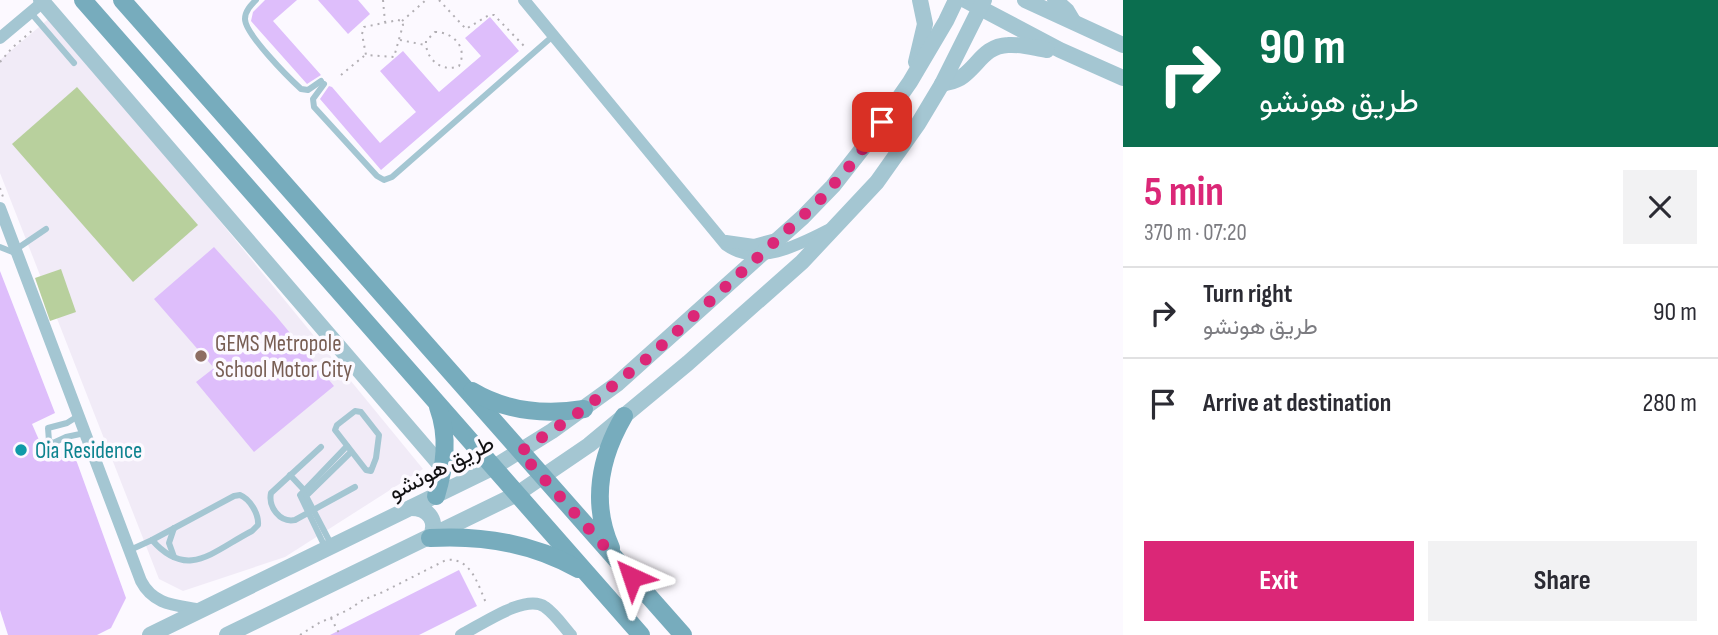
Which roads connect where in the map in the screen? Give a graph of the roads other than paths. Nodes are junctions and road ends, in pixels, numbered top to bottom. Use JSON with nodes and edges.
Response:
{"nodes":[{"id":1,"x":83,"y":0,"type":"edge"},
{"id":2,"x":256,"y":0,"type":"edge"},
{"id":3,"x":524,"y":0,"type":"edge"},
{"id":4,"x":920,"y":0,"type":"edge"},
{"id":5,"x":956,"y":0,"type":"edge"},
{"id":6,"x":965,"y":0,"type":"edge"},
{"id":7,"x":1025,"y":0,"type":"edge"},
{"id":8,"x":1055,"y":0,"type":"edge"},
{"id":9,"x":123,"y":1,"type":"edge"},
{"id":10,"x":982,"y":4,"type":"edge"},
{"id":11,"x":38,"y":5,"type":"edge"},
{"id":12,"x":1074,"y":24,"type":"junction"},
{"id":13,"x":554,"y":34,"type":"junction"},
{"id":14,"x":0,"y":38,"type":"edge"},
{"id":15,"x":1123,"y":45,"type":"edge"},
{"id":16,"x":1060,"y":50,"type":"junction"},
{"id":17,"x":74,"y":63,"type":"dead end"},
{"id":18,"x":916,"y":72,"type":"junction"},
{"id":19,"x":1123,"y":78,"type":"edge"},
{"id":20,"x":942,"y":84,"type":"junction"},
{"id":21,"x":0,"y":208,"type":"edge"},
{"id":22,"x":843,"y":220,"type":"junction"},
{"id":23,"x":3,"y":228,"type":"edge"},
{"id":24,"x":46,"y":229,"type":"dead end"},
{"id":25,"x":720,"y":239,"type":"junction"},
{"id":26,"x":776,"y":239,"type":"junction"},
{"id":27,"x":0,"y":247,"type":"edge"},
{"id":28,"x":16,"y":252,"type":"junction"},
{"id":29,"x":760,"y":254,"type":"junction"},
{"id":30,"x":461,"y":384,"type":"junction"},
{"id":31,"x":436,"y":400,"type":"junction"},
{"id":32,"x":584,"y":409,"type":"junction"},
{"id":33,"x":78,"y":415,"type":"junction"},
{"id":34,"x":624,"y":416,"type":"junction"},
{"id":35,"x":85,"y":433,"type":"junction"},
{"id":36,"x":321,"y":447,"type":"dead end"},
{"id":37,"x":349,"y":449,"type":"junction"},
{"id":38,"x":520,"y":452,"type":"junction"},
{"id":39,"x":494,"y":467,"type":"junction"},
{"id":40,"x":443,"y":468,"type":"junction"},
{"id":41,"x":290,"y":475,"type":"junction"},
{"id":42,"x":542,"y":478,"type":"junction"},
{"id":43,"x":355,"y":487,"type":"dead end"},
{"id":44,"x":304,"y":490,"type":"junction"},
{"id":45,"x":517,"y":494,"type":"junction"},
{"id":46,"x":436,"y":496,"type":"junction"},
{"id":47,"x":411,"y":508,"type":"junction"},
{"id":48,"x":310,"y":512,"type":"junction"},
{"id":49,"x":175,"y":527,"type":"junction"},
{"id":50,"x":430,"y":538,"type":"junction"},
{"id":51,"x":152,"y":540,"type":"junction"},
{"id":52,"x":329,"y":548,"type":"junction"},
{"id":53,"x":130,"y":550,"type":"junction"},
{"id":54,"x":615,"y":557,"type":"junction"},
{"id":55,"x":176,"y":560,"type":"junction"},
{"id":56,"x":587,"y":574,"type":"junction"},
{"id":57,"x":201,"y":610,"type":"junction"},
{"id":58,"x":150,"y":635,"type":"edge"},
{"id":59,"x":227,"y":635,"type":"edge"},
{"id":60,"x":461,"y":635,"type":"edge"},
{"id":61,"x":571,"y":635,"type":"edge"},
{"id":62,"x":641,"y":635,"type":"edge"},
{"id":63,"x":683,"y":635,"type":"edge"}],
"edges":[{"from":1,"to":31,"type":"main road"},
{"from":2,"to":13,"type":"lane"},
{"from":3,"to":13,"type":"street"},
{"from":4,"to":18,"type":"street"},
{"from":5,"to":18,"type":"street","name":"طريق هونشو"},
{"from":6,"to":10,"type":"street"},
{"from":7,"to":12,"type":"street"},
{"from":8,"to":12,"type":"street"},
{"from":9,"to":30,"type":"main road"},
{"from":10,"to":16,"type":"street"},
{"from":10,"to":20,"type":"street"},
{"from":11,"to":14,"type":"street"},
{"from":11,"to":17,"type":"lane"},
{"from":11,"to":40,"type":"street"},
{"from":12,"to":15,"type":"street"},
{"from":13,"to":25,"type":"street"},
{"from":16,"to":19,"type":"street"},
{"from":16,"to":20,"type":"street"},
{"from":18,"to":26,"type":"street","name":"طريق هونشو"},
{"from":20,"to":22,"type":"street"},
{"from":21,"to":23,"type":"street"},
{"from":22,"to":29,"type":"street"},
{"from":22,"to":34,"type":"street"},
{"from":23,"to":28,"type":"street"},
{"from":24,"to":28,"type":"lane"},
{"from":25,"to":26,"type":"street"},
{"from":25,"to":29,"type":"street"},
{"from":26,"to":29,"type":"street","name":"طريق هونشو"},
{"from":27,"to":28,"type":"lane"},
{"from":28,"to":33,"type":"street"},
{"from":29,"to":32,"type":"street","name":"طريق هونشو"},
{"from":30,"to":32,"type":"main road"},
{"from":30,"to":38,"type":"main road"},
{"from":31,"to":39,"type":"main road"},
{"from":31,"to":40,"type":"main road"},
{"from":32,"to":38,"type":"street","name":"طريق هونشو"},
{"from":33,"to":35,"type":"street"},
{"from":33,"to":35,"type":"lane"},
{"from":34,"to":42,"type":"street"},
{"from":34,"to":54,"type":"main road"},
{"from":35,"to":53,"type":"street"},
{"from":36,"to":41,"type":"lane"},
{"from":37,"to":37,"type":"lane"},
{"from":37,"to":44,"type":"lane"},
{"from":37,"to":48,"type":"lane"},
{"from":38,"to":39,"type":"street","name":"طريق هونشو"},
{"from":38,"to":42,"type":"main road"},
{"from":39,"to":45,"type":"main road"},
{"from":39,"to":46,"type":"street","name":"طريق هونشو"},
{"from":40,"to":46,"type":"main road"},
{"from":41,"to":44,"type":"lane"},
{"from":41,"to":48,"type":"lane"},
{"from":42,"to":45,"type":"street"},
{"from":42,"to":54,"type":"main road"},
{"from":43,"to":48,"type":"lane"},
{"from":44,"to":48,"type":"lane"},
{"from":45,"to":50,"type":"street"},
{"from":45,"to":56,"type":"main road"},
{"from":46,"to":47,"type":"street","name":"طريق هونشو"},
{"from":47,"to":50,"type":"street"},
{"from":47,"to":52,"type":"street","name":"طريق هونشو"},
{"from":48,"to":52,"type":"lane"},
{"from":49,"to":51,"type":"lane"},
{"from":49,"to":55,"type":"lane"},
{"from":49,"to":55,"type":"lane"},
{"from":50,"to":56,"type":"main road"},
{"from":50,"to":59,"type":"street"},
{"from":51,"to":53,"type":"lane"},
{"from":51,"to":55,"type":"lane"},
{"from":52,"to":57,"type":"street","name":"طريق هونشو"},
{"from":53,"to":57,"type":"street"},
{"from":54,"to":63,"type":"main road"},
{"from":56,"to":62,"type":"main road"},
{"from":57,"to":58,"type":"street","name":"طريق هونشو"},
{"from":60,"to":61,"type":"street"}]}
